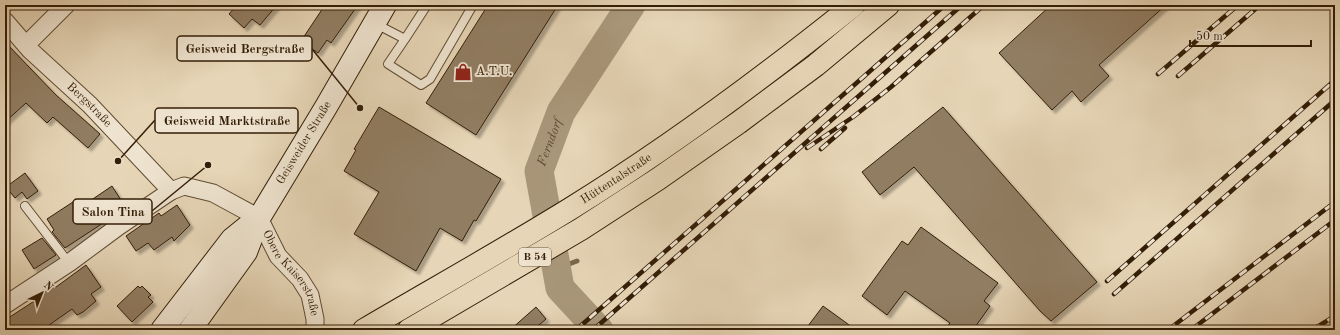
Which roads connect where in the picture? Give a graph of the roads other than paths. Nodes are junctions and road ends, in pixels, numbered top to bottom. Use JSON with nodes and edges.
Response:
{"nodes":[{"id":1,"x":66,"y":5,"type":"edge"},
{"id":2,"x":427,"y":5,"type":"edge"},
{"id":3,"x":473,"y":5,"type":"edge"},
{"id":4,"x":854,"y":5,"type":"edge"},
{"id":5,"x":888,"y":5,"type":"edge"},
{"id":6,"x":380,"y":14,"type":"edge"},
{"id":7,"x":5,"y":21,"type":"edge"},
{"id":8,"x":404,"y":39,"type":"junction"},
{"id":9,"x":26,"y":45,"type":"junction"},
{"id":10,"x":171,"y":192,"type":"junction"},
{"id":11,"x":25,"y":206,"type":"dead end"},
{"id":12,"x":259,"y":218,"type":"junction"},
{"id":13,"x":69,"y":263,"type":"junction"},
{"id":14,"x":5,"y":305,"type":"edge"},
{"id":15,"x":162,"y":330,"type":"edge"},
{"id":16,"x":190,"y":330,"type":"edge"},
{"id":17,"x":315,"y":330,"type":"edge"},
{"id":18,"x":364,"y":330,"type":"edge"},
{"id":19,"x":409,"y":330,"type":"edge"}],
"edges":[{"from":1,"to":9,"type":"street"},
{"from":2,"to":8,"type":"lane"},
{"from":3,"to":8,"type":"lane"},
{"from":4,"to":18,"type":"highway","name":"Hüttentalstraße","number":"B 54"},
{"from":5,"to":19,"type":"highway","name":"Hüttentalstraße","number":"B 54"},
{"from":6,"to":8,"type":"lane"},
{"from":6,"to":12,"type":"main road","name":"Geisweider Straße"},
{"from":7,"to":9,"type":"street","name":"Bergstraße"},
{"from":9,"to":10,"type":"street","name":"Bergstraße"},
{"from":10,"to":12,"type":"street"},
{"from":10,"to":13,"type":"street"},
{"from":11,"to":13,"type":"lane"},
{"from":12,"to":15,"type":"main road","name":"Geisweider Straße"},
{"from":12,"to":16,"type":"main road","name":"Geisweider Straße"},
{"from":12,"to":17,"type":"street","name":"Obere Kaiserstraße"},
{"from":13,"to":14,"type":"street"}]}
